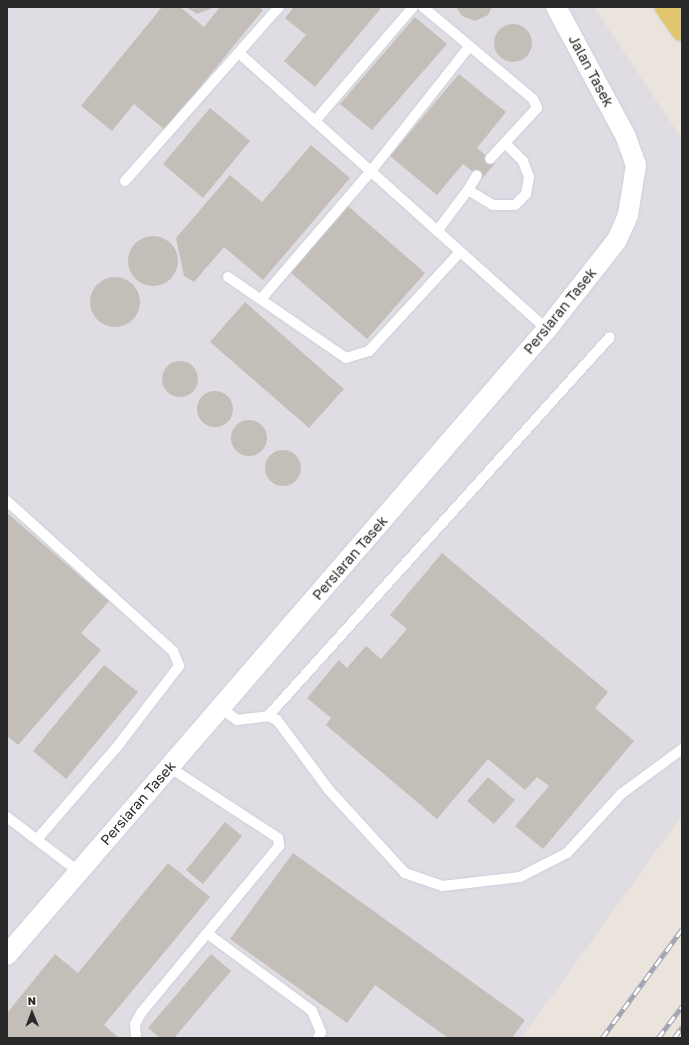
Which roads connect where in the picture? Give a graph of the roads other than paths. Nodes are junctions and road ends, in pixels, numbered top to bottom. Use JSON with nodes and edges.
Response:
{"nodes":[{"id":1,"x":279,"y":7,"type":"edge"},
{"id":2,"x":413,"y":7,"type":"edge"},
{"id":3,"x":424,"y":7,"type":"edge"},
{"id":4,"x":556,"y":7,"type":"edge"},
{"id":5,"x":666,"y":7,"type":"edge"},
{"id":6,"x":682,"y":30,"type":"edge"},
{"id":7,"x":469,"y":47,"type":"junction"},
{"id":8,"x":239,"y":53,"type":"junction"},
{"id":9,"x":315,"y":121,"type":"junction"},
{"id":10,"x":625,"y":135,"type":"joint"},
{"id":11,"x":507,"y":145,"type":"junction"},
{"id":12,"x":490,"y":159,"type":"dead end"},
{"id":13,"x":370,"y":171,"type":"junction"},
{"id":14,"x":478,"y":175,"type":"dead end"},
{"id":15,"x":125,"y":180,"type":"dead end"},
{"id":16,"x":468,"y":190,"type":"junction"},
{"id":17,"x":437,"y":231,"type":"junction"},
{"id":18,"x":460,"y":252,"type":"junction"},
{"id":19,"x":228,"y":277,"type":"dead end"},
{"id":20,"x":261,"y":299,"type":"junction"},
{"id":21,"x":547,"y":329,"type":"junction"},
{"id":22,"x":610,"y":337,"type":"dead end"},
{"id":23,"x":7,"y":501,"type":"edge"},
{"id":24,"x":221,"y":708,"type":"junction"},
{"id":25,"x":268,"y":716,"type":"junction"},
{"id":26,"x":682,"y":749,"type":"edge"},
{"id":27,"x":170,"y":767,"type":"junction"},
{"id":28,"x":7,"y":817,"type":"edge"},
{"id":29,"x":39,"y":838,"type":"junction"},
{"id":30,"x":79,"y":872,"type":"junction"},
{"id":31,"x":208,"y":934,"type":"junction"},
{"id":32,"x":7,"y":955,"type":"edge"},
{"id":33,"x":136,"y":1038,"type":"edge"},
{"id":34,"x":318,"y":1038,"type":"edge"}],
"edges":[{"from":1,"to":8,"type":"lane"},
{"from":2,"to":9,"type":"lane"},
{"from":3,"to":7,"type":"lane"},
{"from":4,"to":10,"type":"street","name":"Jalan Tasek"},
{"from":5,"to":6,"type":"main road"},
{"from":7,"to":11,"type":"lane"},
{"from":7,"to":13,"type":"lane"},
{"from":8,"to":9,"type":"lane"},
{"from":8,"to":15,"type":"lane"},
{"from":9,"to":13,"type":"lane"},
{"from":10,"to":21,"type":"street","name":"Persiaran Tasek"},
{"from":11,"to":12,"type":"lane"},
{"from":11,"to":16,"type":"lane"},
{"from":13,"to":17,"type":"lane"},
{"from":13,"to":20,"type":"lane"},
{"from":14,"to":16,"type":"lane"},
{"from":16,"to":17,"type":"lane"},
{"from":17,"to":18,"type":"lane"},
{"from":18,"to":20,"type":"lane"},
{"from":18,"to":21,"type":"lane"},
{"from":19,"to":20,"type":"lane"},
{"from":21,"to":24,"type":"street","name":"Persiaran Tasek"},
{"from":22,"to":25,"type":"lane"},
{"from":23,"to":29,"type":"lane"},
{"from":24,"to":25,"type":"lane"},
{"from":24,"to":27,"type":"street","name":"Persiaran Tasek"},
{"from":25,"to":26,"type":"lane"},
{"from":27,"to":30,"type":"street","name":"Persiaran Tasek"},
{"from":27,"to":31,"type":"lane"},
{"from":28,"to":29,"type":"lane"},
{"from":29,"to":30,"type":"lane"},
{"from":30,"to":32,"type":"street","name":"Persiaran Tasek"},
{"from":31,"to":33,"type":"lane"},
{"from":31,"to":34,"type":"lane"}]}
